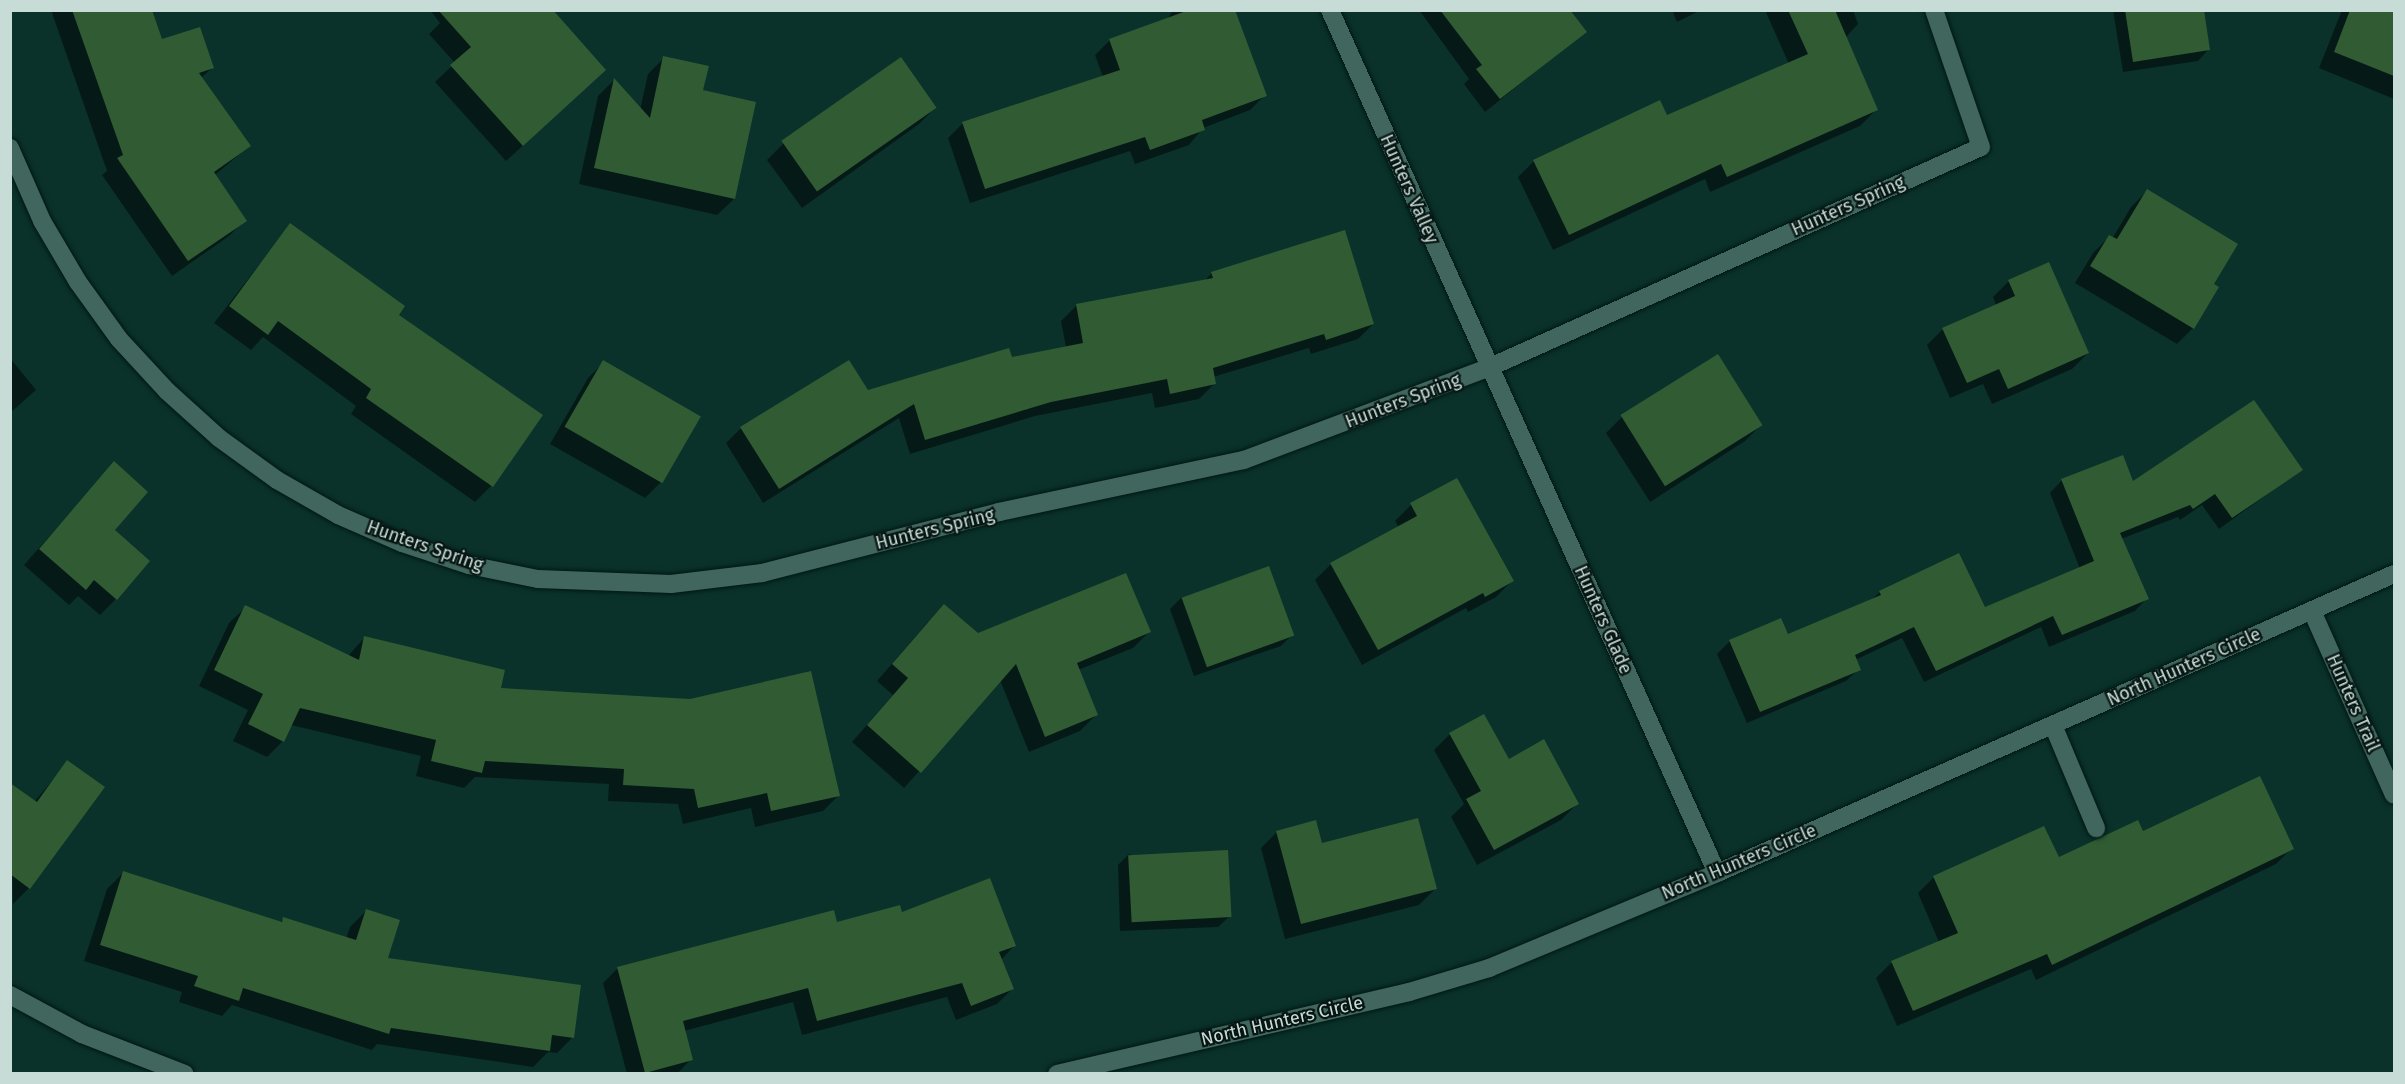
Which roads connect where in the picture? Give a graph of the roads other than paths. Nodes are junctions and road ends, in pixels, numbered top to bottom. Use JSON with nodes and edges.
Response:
{"nodes":[{"id":1,"x":1330,"y":10,"type":"edge"},
{"id":2,"x":1934,"y":10,"type":"edge"},
{"id":3,"x":10,"y":148,"type":"edge"},
{"id":4,"x":1488,"y":368,"type":"junction"},
{"id":5,"x":2394,"y":574,"type":"edge"},
{"id":6,"x":2312,"y":611,"type":"junction"},
{"id":7,"x":2053,"y":725,"type":"junction"},
{"id":8,"x":2394,"y":795,"type":"edge"},
{"id":9,"x":2096,"y":828,"type":"dead end"},
{"id":10,"x":1717,"y":873,"type":"junction"},
{"id":11,"x":10,"y":995,"type":"edge"},
{"id":12,"x":185,"y":1074,"type":"edge"},
{"id":13,"x":1057,"y":1074,"type":"edge"}],
"edges":[{"from":1,"to":4,"type":"street","name":"Hunters Valley"},
{"from":2,"to":4,"type":"street","name":"Hunters Spring"},
{"from":3,"to":4,"type":"street","name":"Hunters Spring"},
{"from":4,"to":10,"type":"street","name":"Hunters Glade"},
{"from":5,"to":6,"type":"street","name":"North Hunters Circle"},
{"from":6,"to":7,"type":"street","name":"North Hunters Circle"},
{"from":6,"to":8,"type":"street","name":"Hunters Trail"},
{"from":7,"to":9,"type":"street"},
{"from":7,"to":10,"type":"street","name":"North Hunters Circle"},
{"from":10,"to":13,"type":"street","name":"North Hunters Circle"},
{"from":11,"to":12,"type":"street"}]}
